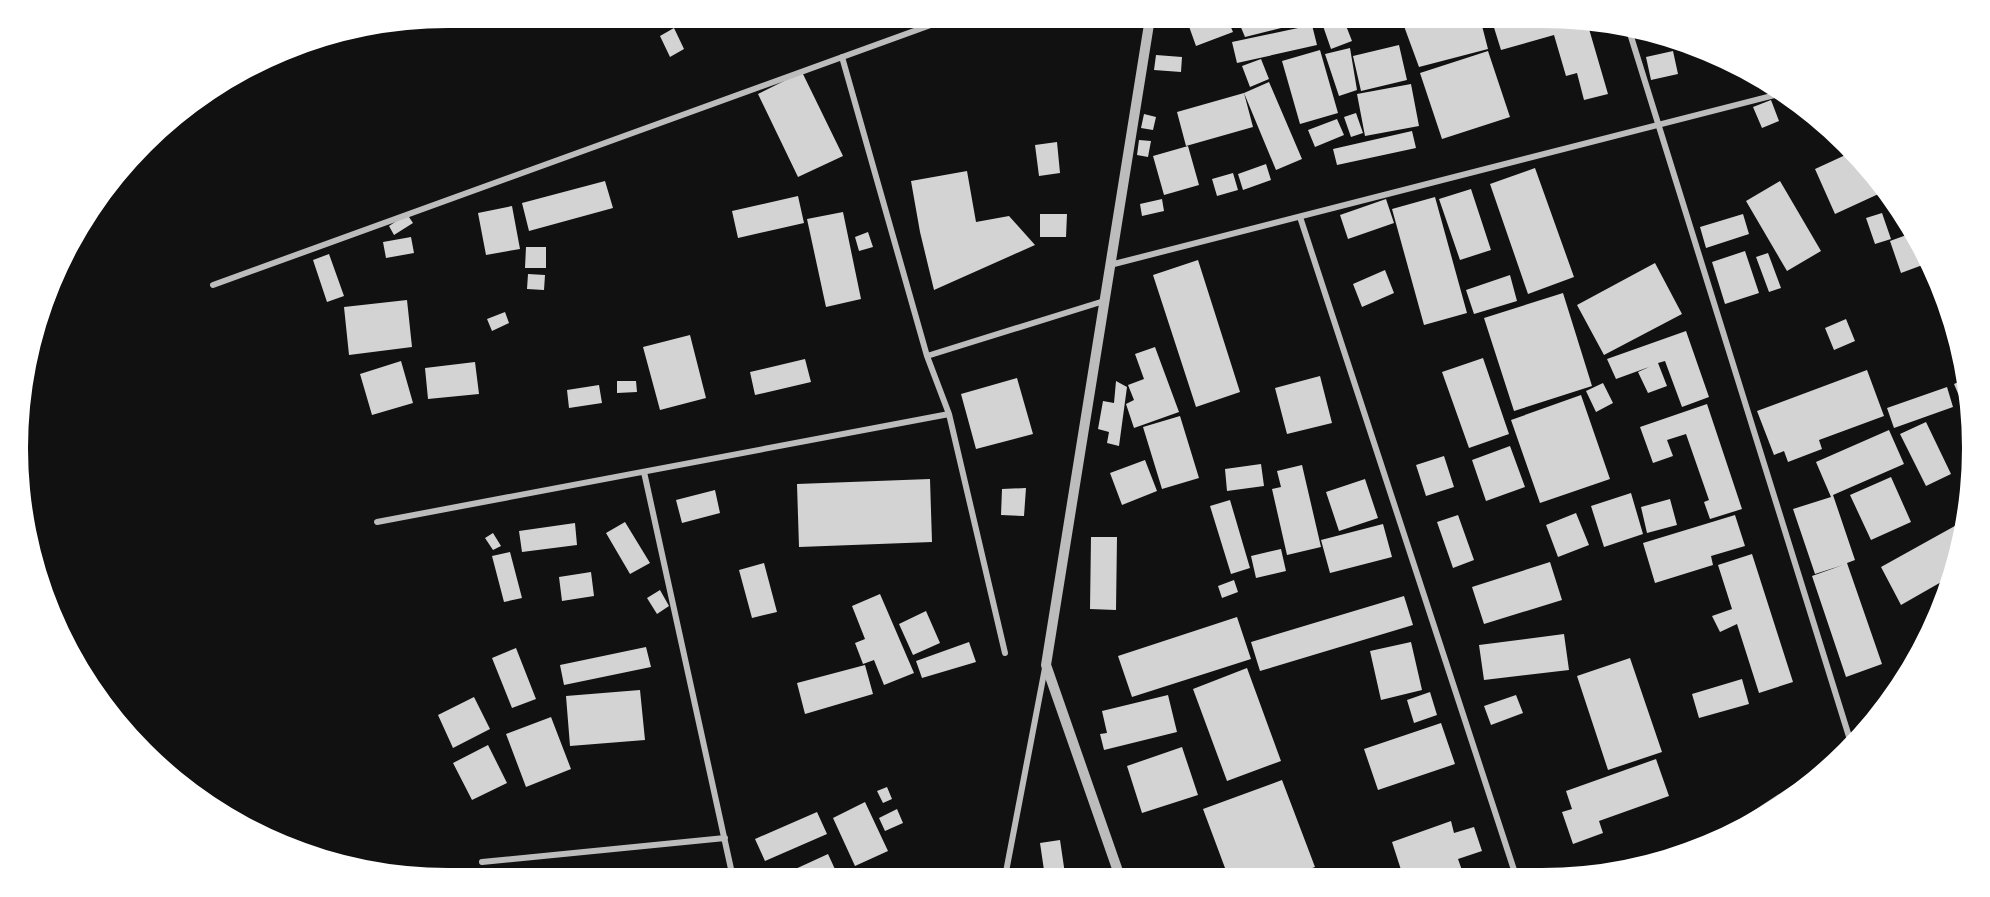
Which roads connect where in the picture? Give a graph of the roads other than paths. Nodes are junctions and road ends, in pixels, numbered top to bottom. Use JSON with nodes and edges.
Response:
{"nodes":[{"id":1,"x":922,"y":28,"type":"edge"},
{"id":2,"x":1148,"y":28,"type":"edge"},
{"id":3,"x":1632,"y":39,"type":"edge"},
{"id":4,"x":842,"y":57,"type":"junction"},
{"id":5,"x":1770,"y":96,"type":"edge"},
{"id":6,"x":1658,"y":125,"type":"junction"},
{"id":7,"x":1300,"y":218,"type":"junction"},
{"id":8,"x":1110,"y":265,"type":"junction"},
{"id":9,"x":213,"y":285,"type":"dead end"},
{"id":10,"x":1104,"y":301,"type":"junction"},
{"id":11,"x":927,"y":356,"type":"junction"},
{"id":12,"x":949,"y":414,"type":"junction"},
{"id":13,"x":644,"y":472,"type":"junction"},
{"id":14,"x":377,"y":522,"type":"dead end"},
{"id":15,"x":1005,"y":653,"type":"dead end"},
{"id":16,"x":1046,"y":665,"type":"junction"},
{"id":17,"x":1848,"y":734,"type":"edge"},
{"id":18,"x":725,"y":838,"type":"junction"},
{"id":19,"x":482,"y":862,"type":"dead end"},
{"id":20,"x":732,"y":868,"type":"edge"},
{"id":21,"x":1007,"y":868,"type":"edge"},
{"id":22,"x":1117,"y":868,"type":"edge"},
{"id":23,"x":1513,"y":868,"type":"edge"}],
"edges":[{"from":1,"to":4,"type":"street"},
{"from":2,"to":8,"type":"street"},
{"from":3,"to":6,"type":"street"},
{"from":4,"to":9,"type":"street"},
{"from":4,"to":11,"type":"street"},
{"from":5,"to":6,"type":"street"},
{"from":6,"to":7,"type":"street"},
{"from":6,"to":17,"type":"street"},
{"from":7,"to":8,"type":"street"},
{"from":7,"to":23,"type":"street"},
{"from":8,"to":10,"type":"street"},
{"from":10,"to":11,"type":"street"},
{"from":10,"to":16,"type":"street"},
{"from":11,"to":12,"type":"street"},
{"from":12,"to":13,"type":"street"},
{"from":12,"to":15,"type":"street"},
{"from":13,"to":14,"type":"street"},
{"from":13,"to":18,"type":"street"},
{"from":16,"to":21,"type":"street"},
{"from":16,"to":22,"type":"street"},
{"from":18,"to":19,"type":"street"},
{"from":18,"to":20,"type":"street"}]}
